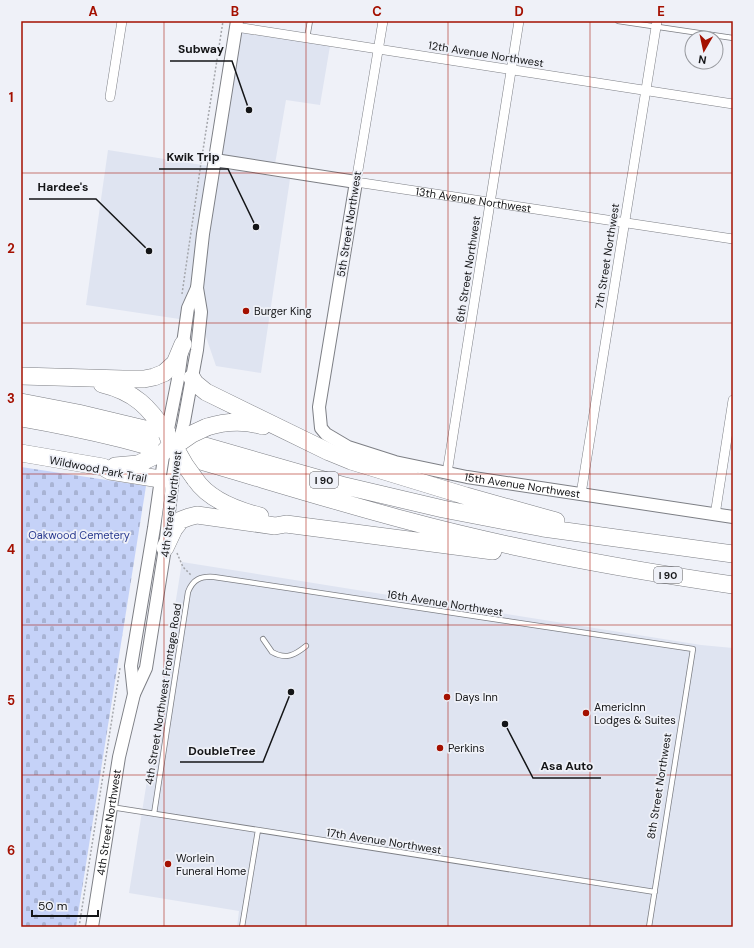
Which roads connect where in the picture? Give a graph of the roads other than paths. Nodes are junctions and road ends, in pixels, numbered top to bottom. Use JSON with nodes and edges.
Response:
{"nodes":[{"id":1,"x":120,"y":21,"type":"edge"},
{"id":2,"x":310,"y":21,"type":"edge"},
{"id":3,"x":383,"y":21,"type":"edge"},
{"id":4,"x":520,"y":21,"type":"edge"},
{"id":5,"x":618,"y":21,"type":"edge"},
{"id":6,"x":236,"y":24,"type":"edge"},
{"id":7,"x":657,"y":24,"type":"edge"},
{"id":8,"x":307,"y":38,"type":"junction"},
{"id":9,"x":733,"y":38,"type":"edge"},
{"id":10,"x":378,"y":49,"type":"junction"},
{"id":11,"x":512,"y":70,"type":"junction"},
{"id":12,"x":646,"y":91,"type":"junction"},
{"id":13,"x":110,"y":96,"type":"dead end"},
{"id":14,"x":733,"y":104,"type":"edge"},
{"id":15,"x":215,"y":160,"type":"junction"},
{"id":16,"x":356,"y":182,"type":"junction"},
{"id":17,"x":491,"y":203,"type":"junction"},
{"id":18,"x":625,"y":223,"type":"junction"},
{"id":19,"x":733,"y":239,"type":"edge"},
{"id":20,"x":197,"y":288,"type":"junction"},
{"id":21,"x":183,"y":344,"type":"junction"},
{"id":22,"x":21,"y":376,"type":"edge"},
{"id":23,"x":73,"y":378,"type":"junction"},
{"id":24,"x":192,"y":378,"type":"junction"},
{"id":25,"x":733,"y":400,"type":"edge"},
{"id":26,"x":21,"y":402,"type":"edge"},
{"id":27,"x":21,"y":418,"type":"edge"},
{"id":28,"x":321,"y":428,"type":"joint"},
{"id":29,"x":304,"y":440,"type":"junction"},
{"id":30,"x":172,"y":446,"type":"junction"},
{"id":31,"x":21,"y":453,"type":"edge"},
{"id":32,"x":102,"y":467,"type":"junction"},
{"id":33,"x":446,"y":473,"type":"junction"},
{"id":34,"x":581,"y":494,"type":"junction"},
{"id":35,"x":714,"y":514,"type":"junction"},
{"id":36,"x":733,"y":517,"type":"edge"},
{"id":37,"x":286,"y":524,"type":"junction"},
{"id":38,"x":632,"y":540,"type":"junction"},
{"id":39,"x":165,"y":548,"type":"junction"},
{"id":40,"x":733,"y":554,"type":"edge"},
{"id":41,"x":603,"y":564,"type":"junction"},
{"id":42,"x":196,"y":580,"type":"joint"},
{"id":43,"x":733,"y":585,"type":"edge"},
{"id":44,"x":263,"y":639,"type":"dead end"},
{"id":45,"x":306,"y":646,"type":"dead end"},
{"id":46,"x":693,"y":649,"type":"joint"},
{"id":47,"x":134,"y":694,"type":"junction"},
{"id":48,"x":111,"y":807,"type":"junction"},
{"id":49,"x":154,"y":814,"type":"junction"},
{"id":50,"x":258,"y":830,"type":"junction"},
{"id":51,"x":655,"y":892,"type":"junction"},
{"id":52,"x":92,"y":927,"type":"edge"},
{"id":53,"x":242,"y":927,"type":"edge"},
{"id":54,"x":649,"y":927,"type":"edge"}],
"edges":[{"from":1,"to":13,"type":"street"},
{"from":2,"to":8,"type":"lane"},
{"from":3,"to":10,"type":"street","name":"5th Street Northwest"},
{"from":4,"to":11,"type":"street","name":"6th Street Northwest"},
{"from":5,"to":7,"type":"lane"},
{"from":6,"to":8,"type":"street","name":"12th Avenue Northwest"},
{"from":6,"to":15,"type":"street","name":"4th Street Northwest"},
{"from":7,"to":9,"type":"lane"},
{"from":7,"to":12,"type":"street","name":"7th Street Northwest"},
{"from":8,"to":10,"type":"street","name":"12th Avenue Northwest"},
{"from":10,"to":11,"type":"street","name":"12th Avenue Northwest"},
{"from":10,"to":16,"type":"street","name":"5th Street Northwest"},
{"from":11,"to":12,"type":"street","name":"12th Avenue Northwest"},
{"from":11,"to":17,"type":"street","name":"6th Street Northwest"},
{"from":12,"to":14,"type":"street","name":"12th Avenue Northwest"},
{"from":12,"to":18,"type":"street","name":"7th Street Northwest"},
{"from":15,"to":16,"type":"street","name":"13th Avenue Northwest"},
{"from":15,"to":20,"type":"street","name":"4th Street Northwest"},
{"from":16,"to":17,"type":"street","name":"13th Avenue Northwest"},
{"from":16,"to":28,"type":"street","name":"5th Street Northwest"},
{"from":17,"to":18,"type":"street","name":"13th Avenue Northwest"},
{"from":17,"to":33,"type":"street","name":"6th Street Northwest"},
{"from":18,"to":19,"type":"street","name":"13th Avenue Northwest"},
{"from":18,"to":34,"type":"street","name":"7th Street Northwest"},
{"from":20,"to":21,"type":"street","name":"4th Street Northwest"},
{"from":20,"to":24,"type":"street","name":"4th Street Northwest"},
{"from":21,"to":23,"type":"highway"},
{"from":21,"to":30,"type":"street","name":"4th Street Northwest"},
{"from":22,"to":23,"type":"highway"},
{"from":23,"to":30,"type":"highway"},
{"from":24,"to":29,"type":"highway"},
{"from":24,"to":30,"type":"street","name":"4th Street Northwest"},
{"from":25,"to":35,"type":"street"},
{"from":26,"to":38,"type":"highway","number":"I 90"},
{"from":27,"to":41,"type":"highway","number":"I 90"},
{"from":28,"to":33,"type":"street","name":"15th Avenue Northwest"},
{"from":29,"to":30,"type":"highway","bridge":true},
{"from":29,"to":38,"type":"highway"},
{"from":30,"to":32,"type":"highway"},
{"from":30,"to":32,"type":"highway"},
{"from":30,"to":37,"type":"highway","bridge":true},
{"from":30,"to":39,"type":"street","name":"4th Street Northwest"},
{"from":30,"to":47,"type":"street","name":"4th Street Northwest"},
{"from":31,"to":32,"type":"highway"},
{"from":33,"to":34,"type":"street","name":"15th Avenue Northwest"},
{"from":34,"to":35,"type":"street","name":"15th Avenue Northwest"},
{"from":35,"to":36,"type":"street","name":"15th Avenue Northwest"},
{"from":37,"to":39,"type":"highway"},
{"from":37,"to":41,"type":"highway"},
{"from":38,"to":40,"type":"highway","number":"I 90"},
{"from":39,"to":47,"type":"street","name":"4th Street Northwest"},
{"from":41,"to":43,"type":"highway","number":"I 90"},
{"from":42,"to":46,"type":"lane","name":"16th Avenue Northwest"},
{"from":42,"to":49,"type":"lane","name":"4th Street Northwest Frontage Road"},
{"from":44,"to":45,"type":"lane"},
{"from":46,"to":51,"type":"lane","name":"8th Street Northwest"},
{"from":47,"to":48,"type":"street","name":"4th Street Northwest"},
{"from":48,"to":49,"type":"lane","name":"17th Avenue Northwest"},
{"from":48,"to":52,"type":"street","name":"4th Street Northwest"},
{"from":49,"to":50,"type":"lane","name":"17th Avenue Northwest"},
{"from":50,"to":51,"type":"lane","name":"17th Avenue Northwest"},
{"from":50,"to":53,"type":"lane"},
{"from":51,"to":54,"type":"lane","name":"8th Street Northwest"}]}
